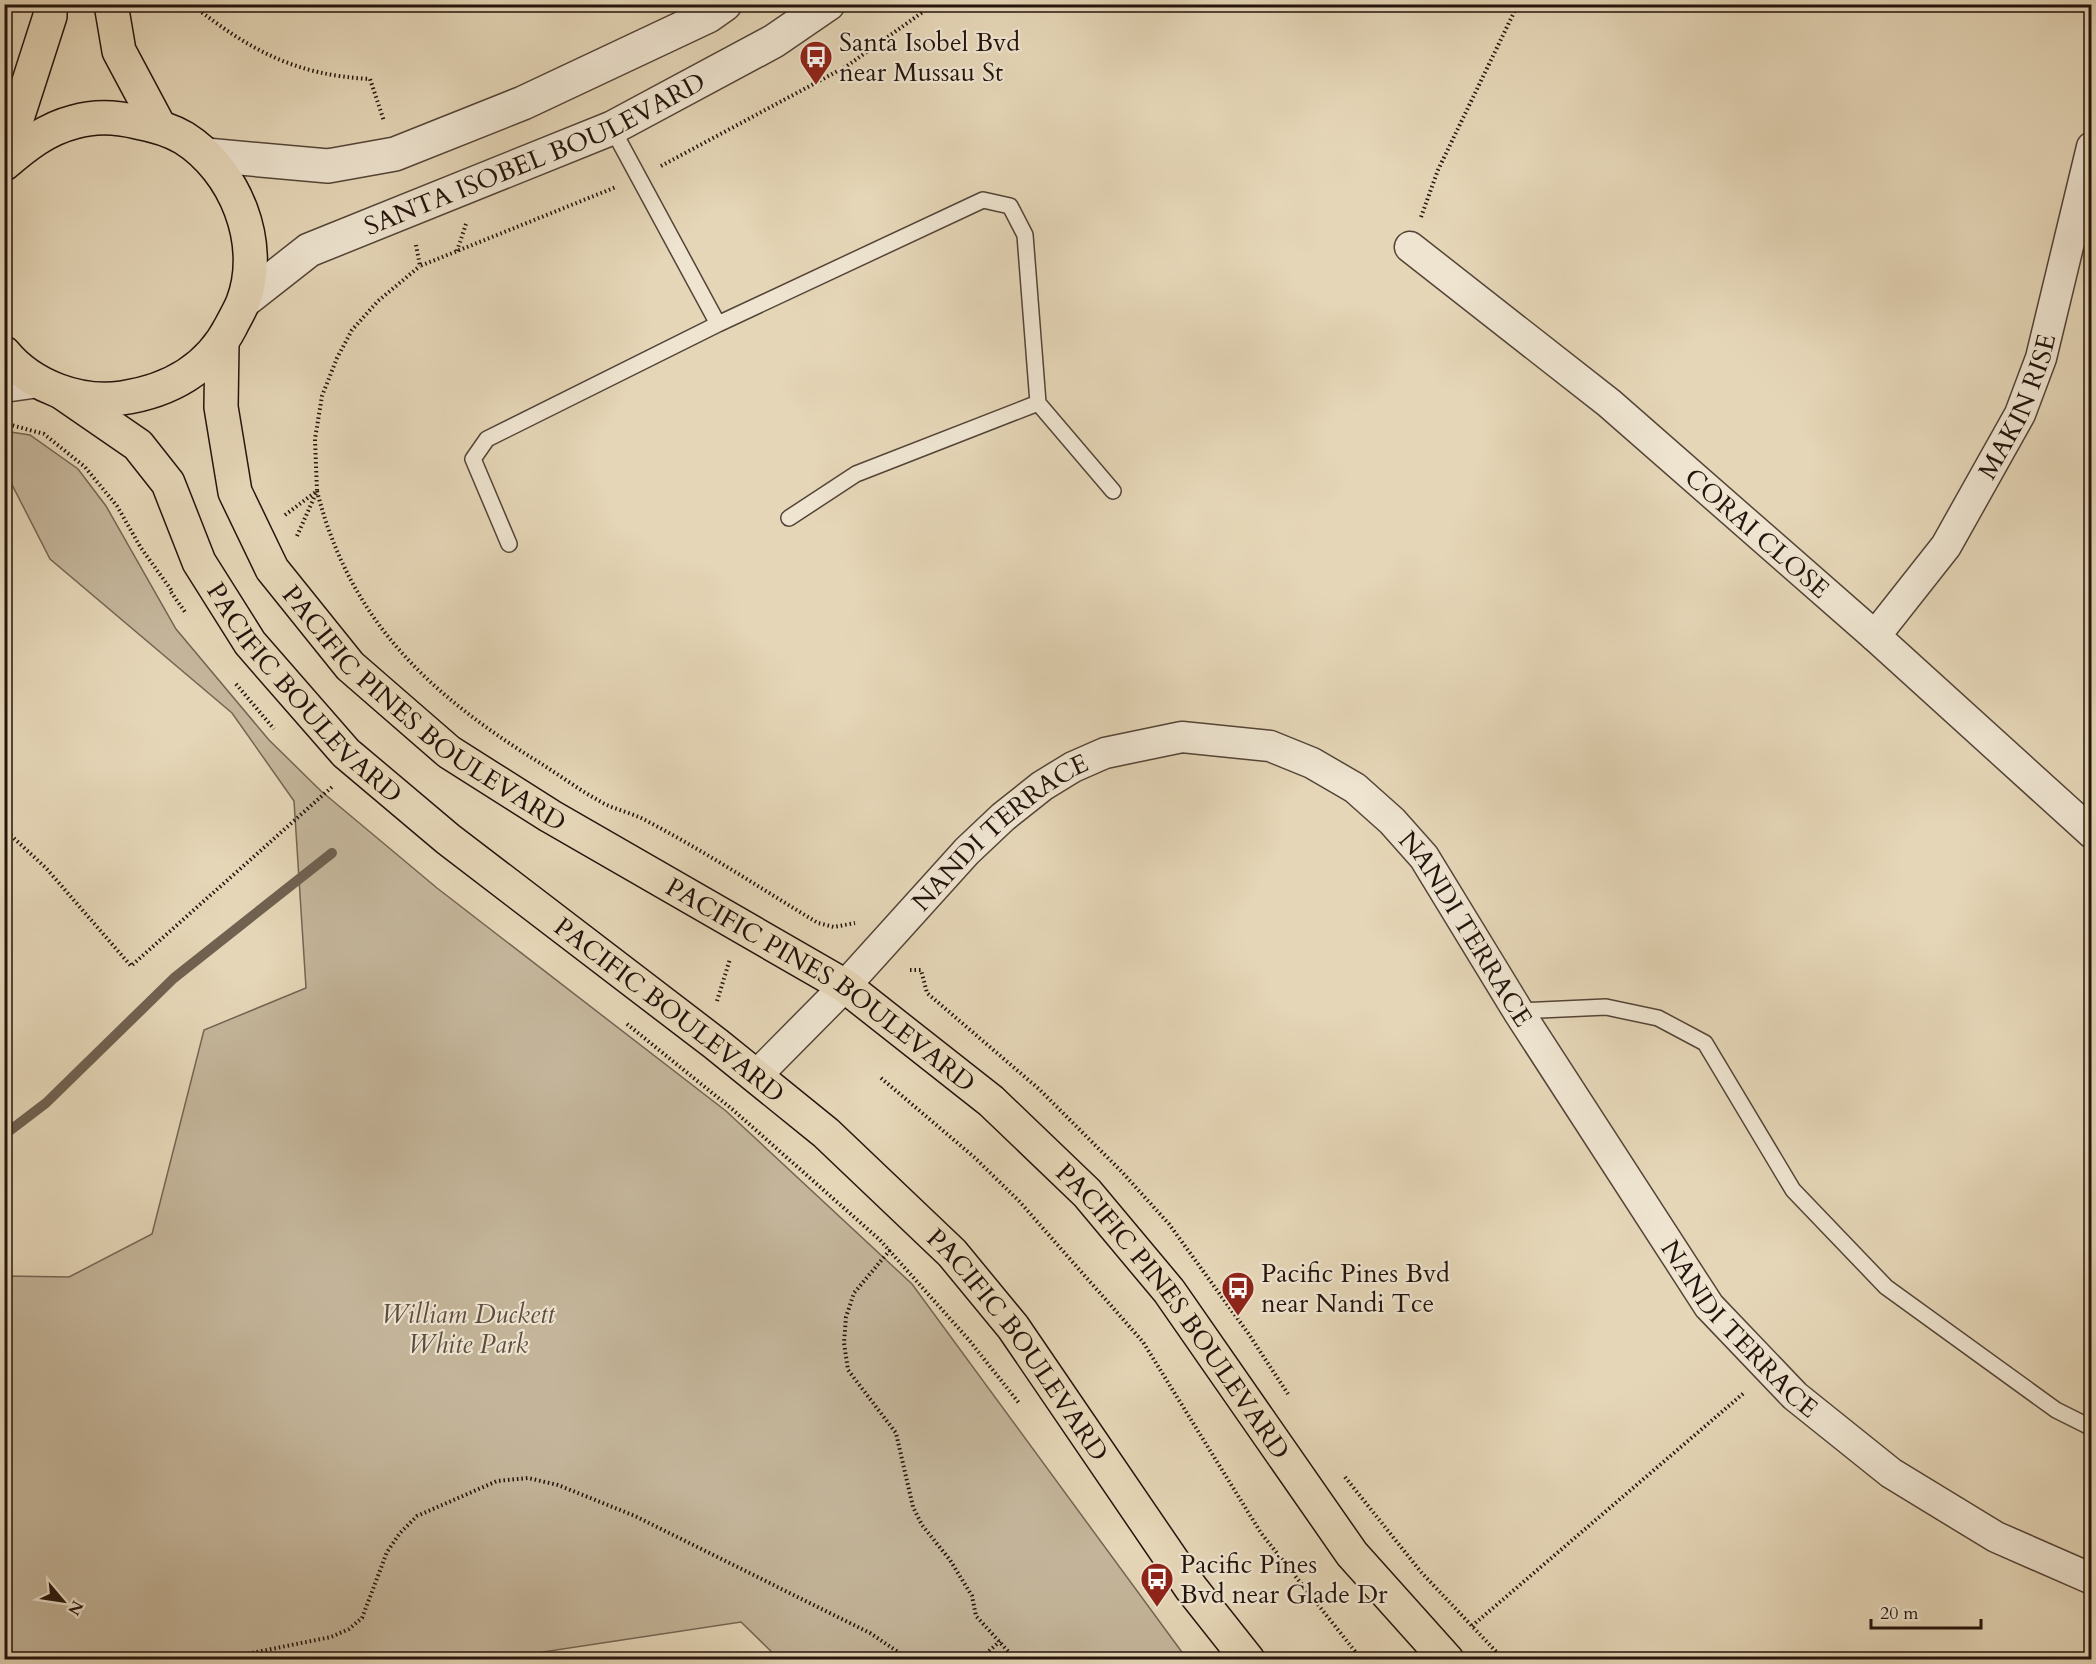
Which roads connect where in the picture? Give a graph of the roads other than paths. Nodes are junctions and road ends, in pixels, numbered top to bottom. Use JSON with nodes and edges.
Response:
{"nodes":[{"id":1,"x":50,"y":4,"type":"edge"},
{"id":2,"x":111,"y":4,"type":"edge"},
{"id":3,"x":725,"y":4,"type":"edge"},
{"id":4,"x":828,"y":4,"type":"edge"},
{"id":5,"x":159,"y":126,"type":"junction"},
{"id":6,"x":612,"y":128,"type":"junction"},
{"id":7,"x":2091,"y":147,"type":"edge"},
{"id":8,"x":206,"y":155,"type":"junction"},
{"id":9,"x":4,"y":159,"type":"edge"},
{"id":10,"x":4,"y":164,"type":"edge"},
{"id":11,"x":1410,"y":247,"type":"road end"},
{"id":12,"x":244,"y":301,"type":"junction"},
{"id":13,"x":718,"y":324,"type":"junction"},
{"id":14,"x":222,"y":343,"type":"junction"},
{"id":15,"x":4,"y":353,"type":"edge"},
{"id":16,"x":4,"y":387,"type":"edge"},
{"id":17,"x":51,"y":388,"type":"junction"},
{"id":18,"x":1038,"y":403,"type":"junction"},
{"id":19,"x":1113,"y":491,"type":"dead end"},
{"id":20,"x":789,"y":518,"type":"dead end"},
{"id":21,"x":509,"y":544,"type":"dead end"},
{"id":22,"x":1875,"y":636,"type":"junction"},
{"id":23,"x":2091,"y":833,"type":"edge"},
{"id":24,"x":845,"y":986,"type":"junction"},
{"id":25,"x":1518,"y":1011,"type":"junction"},
{"id":26,"x":756,"y":1076,"type":"junction"},
{"id":27,"x":2091,"y":1428,"type":"edge"},
{"id":28,"x":2091,"y":1579,"type":"edge"},
{"id":29,"x":1248,"y":1659,"type":"edge"},
{"id":30,"x":1447,"y":1659,"type":"edge"}],
"edges":[{"from":1,"to":9,"type":"main road"},
{"from":2,"to":5,"type":"main road"},
{"from":3,"to":8,"type":"street","name":"SANTA ISOBEL BOULEVARD"},
{"from":4,"to":6,"type":"street","name":"SANTA ISOBEL BOULEVARD"},
{"from":5,"to":8,"type":"main road"},
{"from":5,"to":10,"type":"main road"},
{"from":6,"to":12,"type":"street","name":"SANTA ISOBEL BOULEVARD"},
{"from":6,"to":13,"type":"lane"},
{"from":7,"to":22,"type":"street","name":"MAKIN RISE"},
{"from":8,"to":12,"type":"main road"},
{"from":11,"to":22,"type":"street","name":"CORAI CLOSE"},
{"from":12,"to":14,"type":"main road"},
{"from":13,"to":18,"type":"lane"},
{"from":13,"to":21,"type":"lane"},
{"from":14,"to":17,"type":"main road"},
{"from":14,"to":24,"type":"main road","name":"PACIFIC PINES BOULEVARD"},
{"from":15,"to":17,"type":"main road","name":"PACIFIC BOULEVARD"},
{"from":16,"to":17,"type":"street"},
{"from":17,"to":26,"type":"main road","name":"PACIFIC BOULEVARD"},
{"from":18,"to":19,"type":"lane"},
{"from":18,"to":20,"type":"lane"},
{"from":22,"to":23,"type":"street","name":"CORAI CLOSE"},
{"from":24,"to":25,"type":"street","name":"NANDI TERRACE"},
{"from":24,"to":26,"type":"street","name":"NANDI TERRACE"},
{"from":24,"to":30,"type":"main road","name":"PACIFIC PINES BOULEVARD"},
{"from":25,"to":27,"type":"lane"},
{"from":25,"to":28,"type":"street","name":"NANDI TERRACE"},
{"from":26,"to":29,"type":"main road","name":"PACIFIC BOULEVARD"}]}
